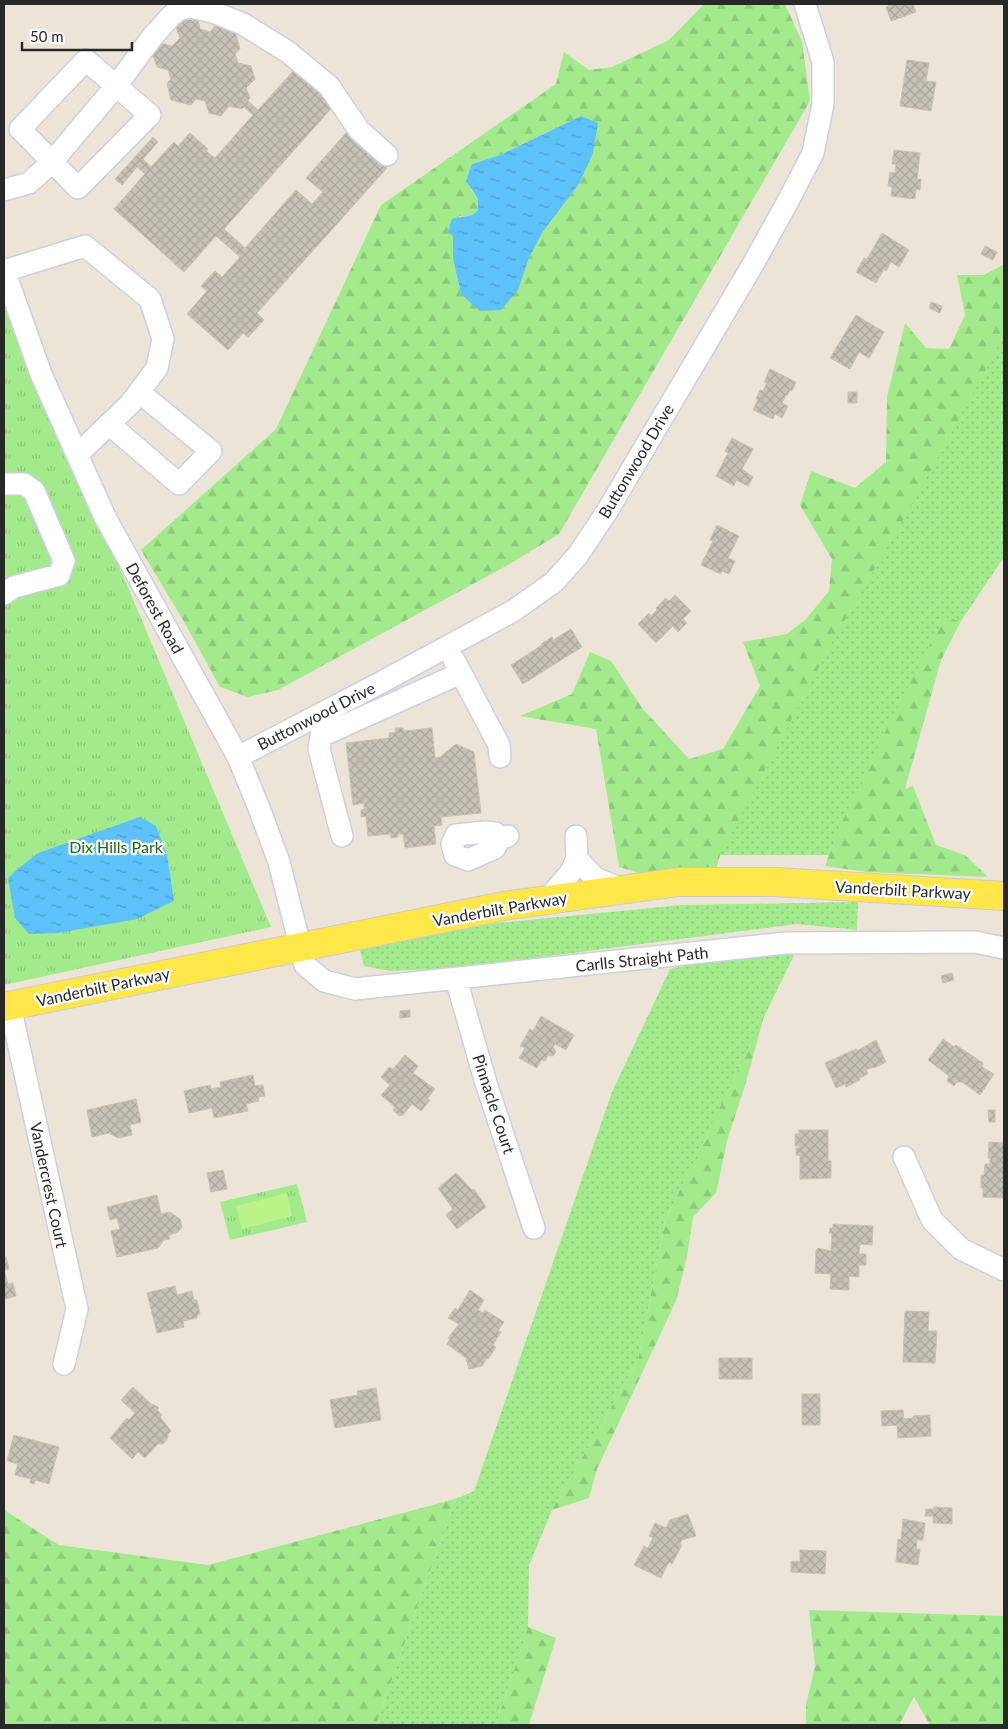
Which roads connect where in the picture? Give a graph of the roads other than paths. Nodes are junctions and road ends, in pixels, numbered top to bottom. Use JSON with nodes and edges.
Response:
{"nodes":[{"id":1,"x":805,"y":4,"type":"edge"},
{"id":2,"x":116,"y":86,"type":"junction"},
{"id":3,"x":387,"y":155,"type":"dead end"},
{"id":4,"x":52,"y":162,"type":"junction"},
{"id":5,"x":4,"y":190,"type":"edge"},
{"id":6,"x":4,"y":270,"type":"edge"},
{"id":7,"x":139,"y":392,"type":"junction"},
{"id":8,"x":110,"y":424,"type":"junction"},
{"id":9,"x":77,"y":455,"type":"junction"},
{"id":10,"x":4,"y":484,"type":"edge"},
{"id":11,"x":4,"y":594,"type":"edge"},
{"id":12,"x":447,"y":646,"type":"junction"},
{"id":13,"x":460,"y":673,"type":"junction"},
{"id":14,"x":238,"y":757,"type":"junction"},
{"id":15,"x":500,"y":757,"type":"dead end"},
{"id":16,"x":342,"y":836,"type":"dead end"},
{"id":17,"x":576,"y":836,"type":"dead end"},
{"id":18,"x":577,"y":859,"type":"junction"},
{"id":19,"x":622,"y":890,"type":"junction"},
{"id":20,"x":1004,"y":896,"type":"edge"},
{"id":21,"x":547,"y":900,"type":"junction"},
{"id":22,"x":302,"y":946,"type":"junction"},
{"id":23,"x":1004,"y":948,"type":"edge"},
{"id":24,"x":456,"y":979,"type":"junction"},
{"id":25,"x":7,"y":1006,"type":"edge"},
{"id":26,"x":904,"y":1157,"type":"dead end"},
{"id":27,"x":534,"y":1228,"type":"dead end"},
{"id":28,"x":1004,"y":1270,"type":"edge"},
{"id":29,"x":64,"y":1364,"type":"dead end"}],
"edges":[{"from":1,"to":12,"type":"street","name":"Buttonwood Drive"},
{"from":2,"to":3,"type":"street"},
{"from":2,"to":4,"type":"street"},
{"from":2,"to":4,"type":"street"},
{"from":2,"to":4,"type":"street"},
{"from":4,"to":5,"type":"street"},
{"from":6,"to":7,"type":"street"},
{"from":6,"to":9,"type":"street","name":"Deforest Road"},
{"from":7,"to":8,"type":"street"},
{"from":7,"to":8,"type":"street"},
{"from":8,"to":9,"type":"street"},
{"from":9,"to":14,"type":"street","name":"Deforest Road"},
{"from":10,"to":11,"type":"street"},
{"from":12,"to":13,"type":"street"},
{"from":12,"to":14,"type":"street","name":"Buttonwood Drive"},
{"from":13,"to":15,"type":"street"},
{"from":13,"to":16,"type":"street"},
{"from":14,"to":22,"type":"street","name":"Deforest Road"},
{"from":17,"to":18,"type":"street"},
{"from":18,"to":19,"type":"street"},
{"from":18,"to":21,"type":"street"},
{"from":19,"to":20,"type":"main road","name":"Vanderbilt Parkway"},
{"from":19,"to":21,"type":"main road","name":"Vanderbilt Parkway"},
{"from":21,"to":22,"type":"main road","name":"Vanderbilt Parkway"},
{"from":22,"to":24,"type":"street","name":"Carlls Straight Path"},
{"from":22,"to":25,"type":"main road","name":"Vanderbilt Parkway"},
{"from":23,"to":24,"type":"street","name":"Carlls Straight Path"},
{"from":24,"to":27,"type":"street","name":"Pinnacle Court"},
{"from":25,"to":29,"type":"street","name":"Vandercrest Court"},
{"from":26,"to":28,"type":"street"}]}
